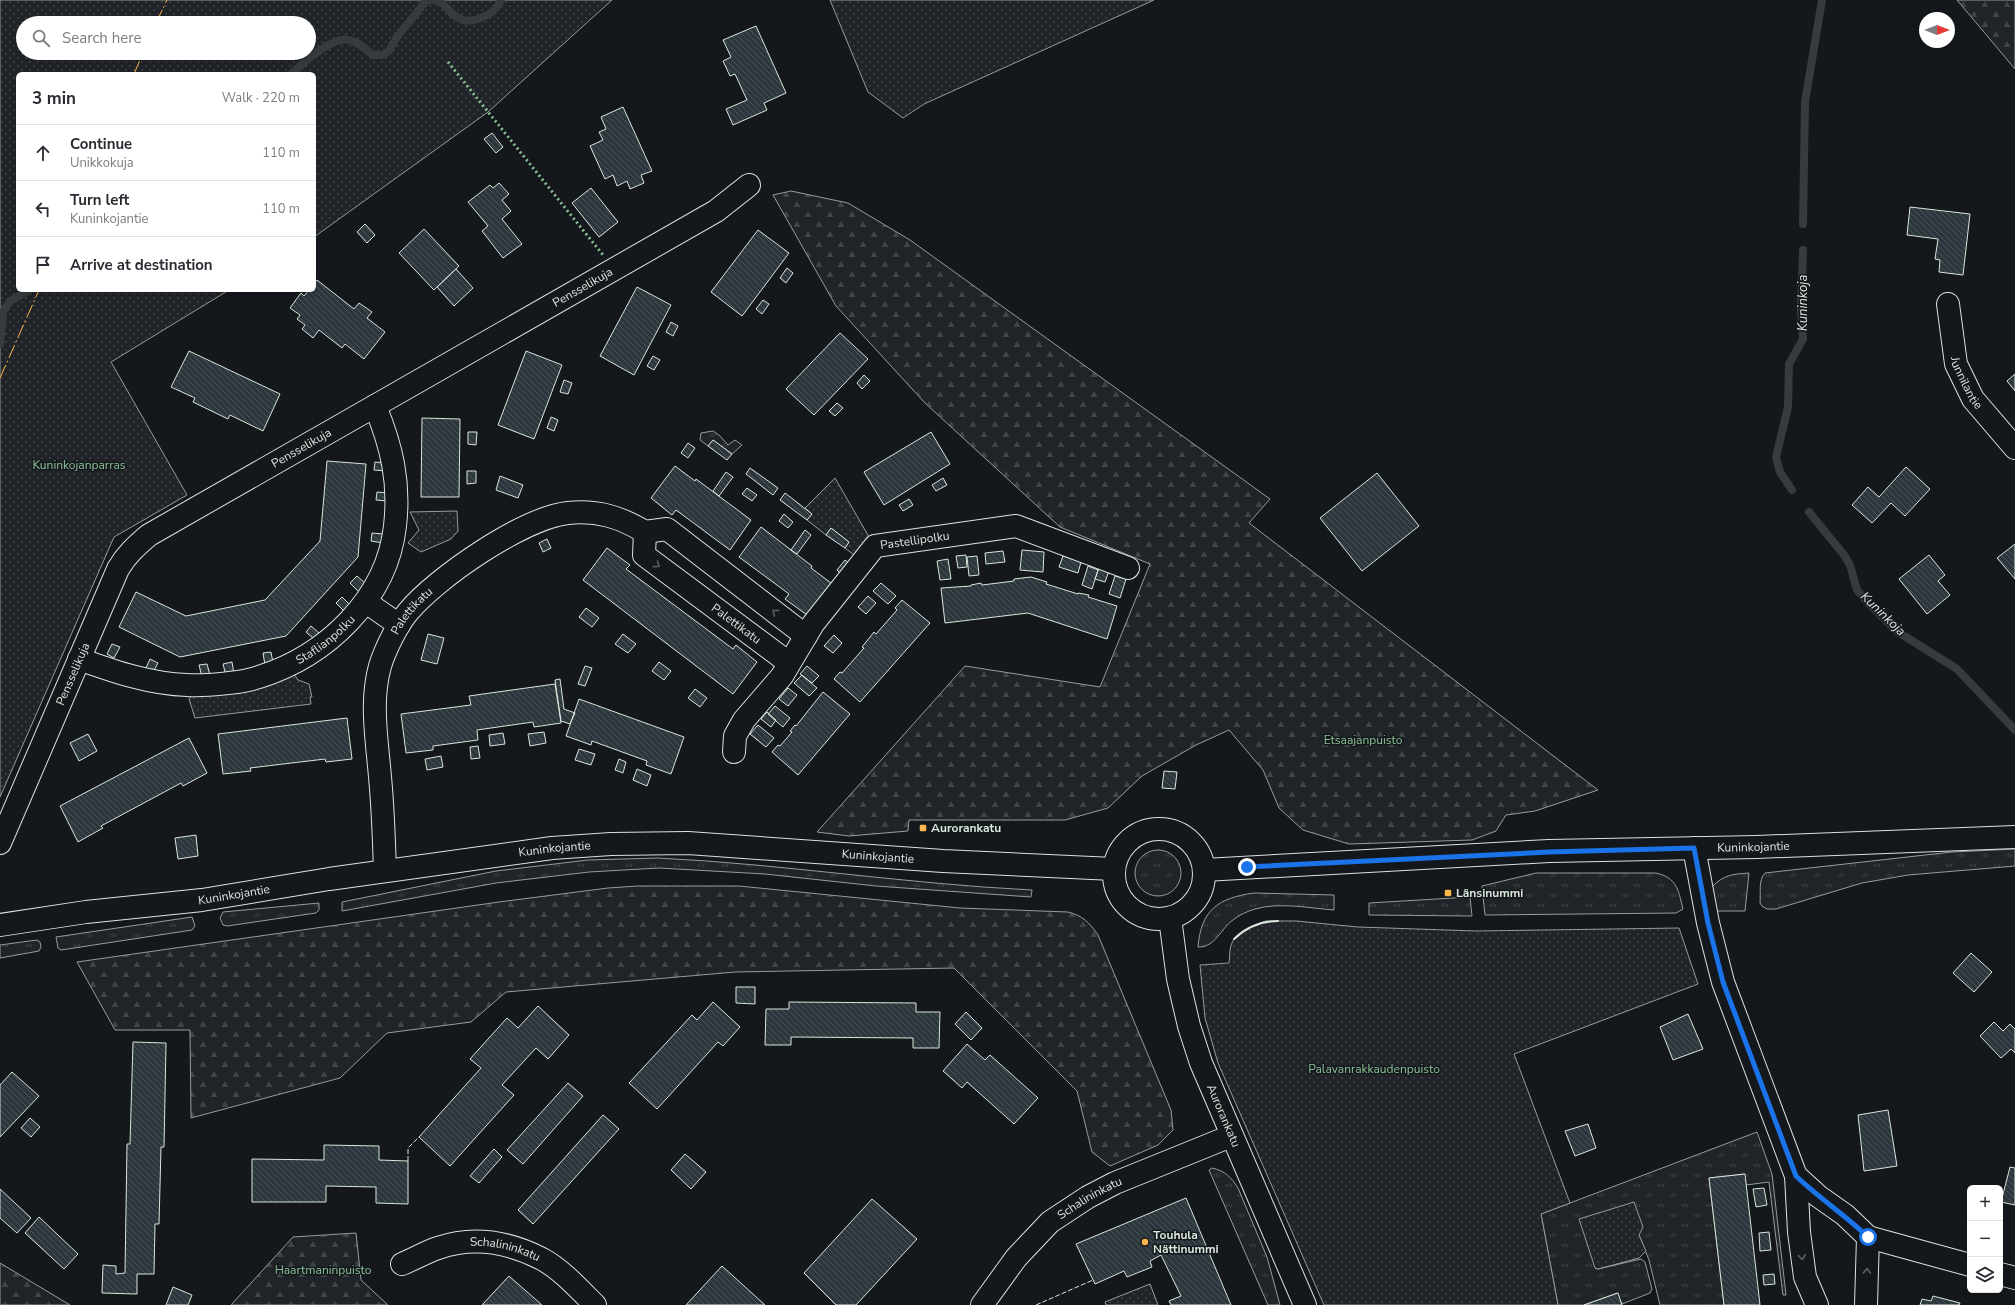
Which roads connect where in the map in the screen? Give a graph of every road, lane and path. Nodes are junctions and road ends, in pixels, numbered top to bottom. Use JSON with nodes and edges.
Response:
{"nodes":[{"id":1,"x":749,"y":185,"type":"dead end"},
{"id":2,"x":1948,"y":304,"type":"dead end"},
{"id":3,"x":375,"y":406,"type":"junction"},
{"id":4,"x":2015,"y":448,"type":"edge"},
{"id":5,"x":645,"y":532,"type":"junction"},
{"id":6,"x":1128,"y":568,"type":"dead end"},
{"id":7,"x":366,"y":602,"type":"junction"},
{"id":8,"x":399,"y":625,"type":"junction"},
{"id":9,"x":806,"y":636,"type":"junction"},
{"id":10,"x":78,"y":659,"type":"junction"},
{"id":11,"x":789,"y":663,"type":"junction"},
{"id":12,"x":734,"y":752,"type":"dead end"},
{"id":13,"x":2015,"y":837,"type":"edge"},
{"id":14,"x":0,"y":843,"type":"edge"},
{"id":15,"x":1694,"y":848,"type":"junction"},
{"id":16,"x":1114,"y":869,"type":"junction"},
{"id":17,"x":1204,"y":870,"type":"junction"},
{"id":18,"x":386,"y":871,"type":"junction"},
{"id":19,"x":1170,"y":918,"type":"junction"},
{"id":20,"x":0,"y":925,"type":"edge"},
{"id":21,"x":1231,"y":1136,"type":"junction"},
{"id":22,"x":1796,"y":1176,"type":"junction"},
{"id":23,"x":1834,"y":1208,"type":"junction"},
{"id":24,"x":1799,"y":1232,"type":"junction"},
{"id":25,"x":1868,"y":1237,"type":"junction"},
{"id":26,"x":402,"y":1264,"type":"dead end"},
{"id":27,"x":1967,"y":1264,"type":"edge"},
{"id":28,"x":2003,"y":1275,"type":"edge"},
{"id":29,"x":2015,"y":1278,"type":"edge"},
{"id":30,"x":595,"y":1305,"type":"edge"},
{"id":31,"x":982,"y":1305,"type":"edge"},
{"id":32,"x":1305,"y":1305,"type":"edge"},
{"id":33,"x":1817,"y":1305,"type":"edge"},
{"id":34,"x":1866,"y":1305,"type":"edge"}],
"edges":[{"from":1,"to":3,"type":"street","name":"Pensselikuja"},
{"from":2,"to":4,"type":"street","name":"Junnilantie"},
{"from":3,"to":7,"type":"street","name":"Staflianpolku"},
{"from":3,"to":10,"type":"street","name":"Pensselikuja"},
{"from":5,"to":8,"type":"street","name":"Palettikatu"},
{"from":9,"to":5,"type":"street","one_way":true},
{"from":5,"to":11,"type":"street","name":"Palettikatu","one_way":true},
{"from":6,"to":9,"type":"street","name":"Pastellipolku"},
{"from":7,"to":8,"type":"street"},
{"from":7,"to":10,"type":"street","name":"Staflianpolku"},
{"from":8,"to":18,"type":"street","name":"Palettikatu"},
{"from":9,"to":11,"type":"street","name":"Pastellipolku"},
{"from":10,"to":14,"type":"street","name":"Pensselikuja"},
{"from":11,"to":12,"type":"street","name":"Pastellipolku"},
{"from":13,"to":15,"type":"street","name":"Kuninkojantie"},
{"from":15,"to":17,"type":"street","name":"Kuninkojantie"},
{"from":15,"to":22,"type":"street"},
{"from":16,"to":17,"type":"street"},
{"from":16,"to":18,"type":"street","name":"Kuninkojantie"},
{"from":16,"to":19,"type":"street"},
{"from":17,"to":19,"type":"street"},
{"from":18,"to":20,"type":"street","name":"Kuninkojantie"},
{"from":19,"to":21,"type":"street","name":"Aurorankatu"},
{"from":21,"to":31,"type":"street","name":"Schalininkatu"},
{"from":21,"to":32,"type":"street","name":"Aurorankatu"},
{"from":22,"to":23,"type":"street"},
{"from":22,"to":24,"type":"street"},
{"from":23,"to":24,"type":"street"},
{"from":23,"to":25,"type":"street"},
{"from":24,"to":33,"type":"street","one_way":true},
{"from":25,"to":27,"type":"street"},
{"from":34,"to":25,"type":"street","one_way":true},
{"from":26,"to":30,"type":"street","name":"Schalininkatu"},
{"from":28,"to":29,"type":"street"}]}
